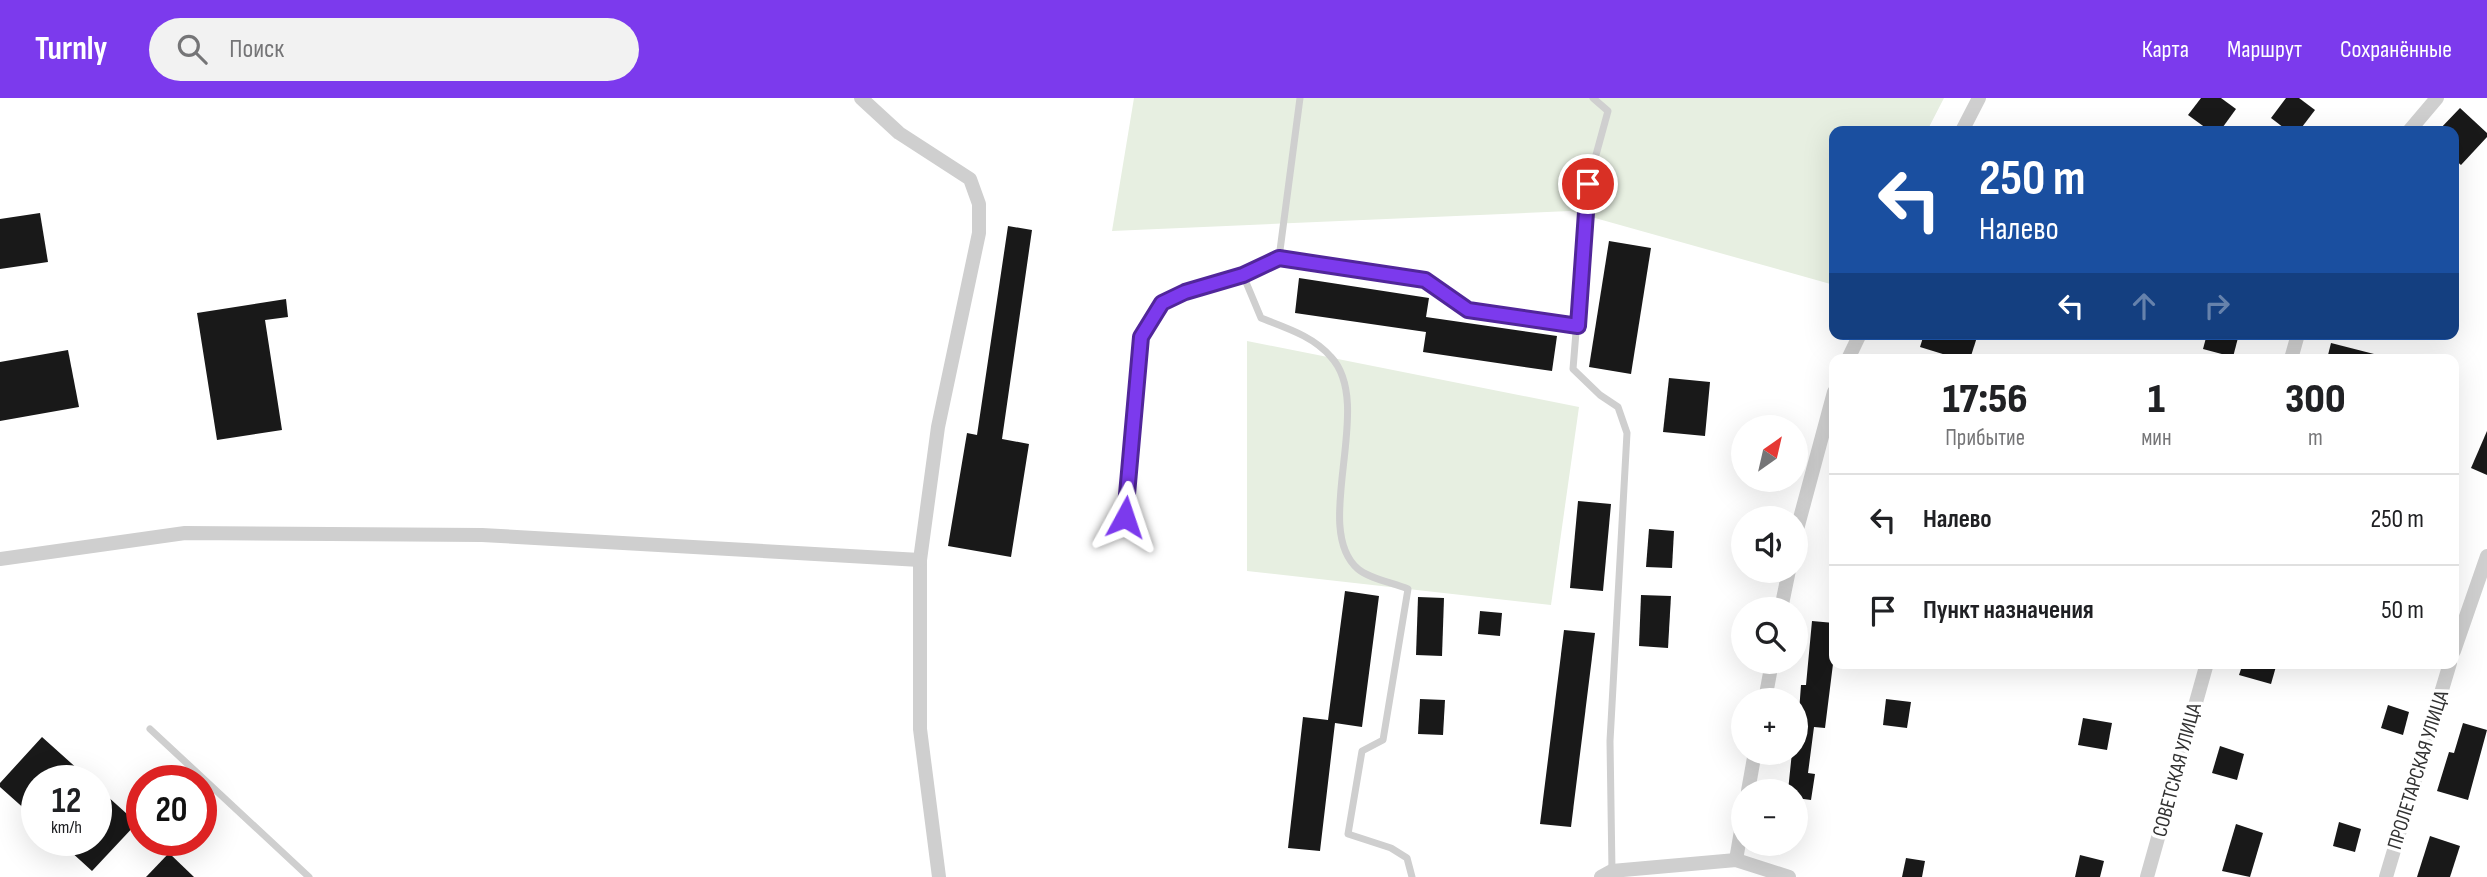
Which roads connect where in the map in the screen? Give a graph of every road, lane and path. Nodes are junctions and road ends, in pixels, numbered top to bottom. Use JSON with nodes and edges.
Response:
{"nodes":[{"id":1,"x":861,"y":98,"type":"edge"},
{"id":2,"x":1300,"y":98,"type":"edge"},
{"id":3,"x":1592,"y":98,"type":"edge"},
{"id":4,"x":1979,"y":98,"type":"edge"},
{"id":5,"x":2437,"y":98,"type":"edge"},
{"id":6,"x":1965,"y":126,"type":"edge"},
{"id":7,"x":2413,"y":126,"type":"edge"},
{"id":8,"x":1279,"y":258,"type":"junction"},
{"id":9,"x":1243,"y":275,"type":"junction"},
{"id":10,"x":1578,"y":326,"type":"junction"},
{"id":11,"x":1829,"y":410,"type":"edge"},
{"id":12,"x":1803,"y":506,"type":"edge"},
{"id":13,"x":1125,"y":517,"type":"dead end"},
{"id":14,"x":2487,"y":556,"type":"edge"},
{"id":15,"x":0,"y":559,"type":"edge"},
{"id":16,"x":920,"y":560,"type":"junction"},
{"id":17,"x":2459,"y":637,"type":"edge"},
{"id":18,"x":2205,"y":669,"type":"edge"},
{"id":19,"x":2448,"y":669,"type":"edge"},
{"id":20,"x":150,"y":729,"type":"dead end"},
{"id":21,"x":1737,"y":856,"type":"edge"},
{"id":22,"x":1736,"y":860,"type":"junction"},
{"id":23,"x":1607,"y":874,"type":"edge"},
{"id":24,"x":309,"y":877,"type":"edge"},
{"id":25,"x":939,"y":877,"type":"edge"},
{"id":26,"x":1412,"y":877,"type":"edge"},
{"id":27,"x":1789,"y":877,"type":"edge"},
{"id":28,"x":2147,"y":877,"type":"edge"},
{"id":29,"x":2386,"y":877,"type":"edge"}],
"edges":[{"from":1,"to":16,"type":"street"},
{"from":2,"to":8,"type":"lane"},
{"from":3,"to":10,"type":"lane"},
{"from":4,"to":6,"type":"street"},
{"from":5,"to":7,"type":"street"},
{"from":8,"to":9,"type":"lane"},
{"from":8,"to":10,"type":"lane"},
{"from":9,"to":13,"type":"lane"},
{"from":9,"to":26,"type":"lane"},
{"from":10,"to":23,"type":"lane"},
{"from":11,"to":12,"type":"street"},
{"from":14,"to":17,"type":"street"},
{"from":15,"to":16,"type":"street"},
{"from":16,"to":25,"type":"street"},
{"from":18,"to":28,"type":"street","name":"СОВЕТСКАЯ УЛИЦА"},
{"from":19,"to":29,"type":"street","name":"ПРОЛЕТАРСКАЯ УЛИЦА"},
{"from":20,"to":24,"type":"lane"},
{"from":21,"to":22,"type":"street"},
{"from":22,"to":23,"type":"street"},
{"from":22,"to":27,"type":"street"}]}
